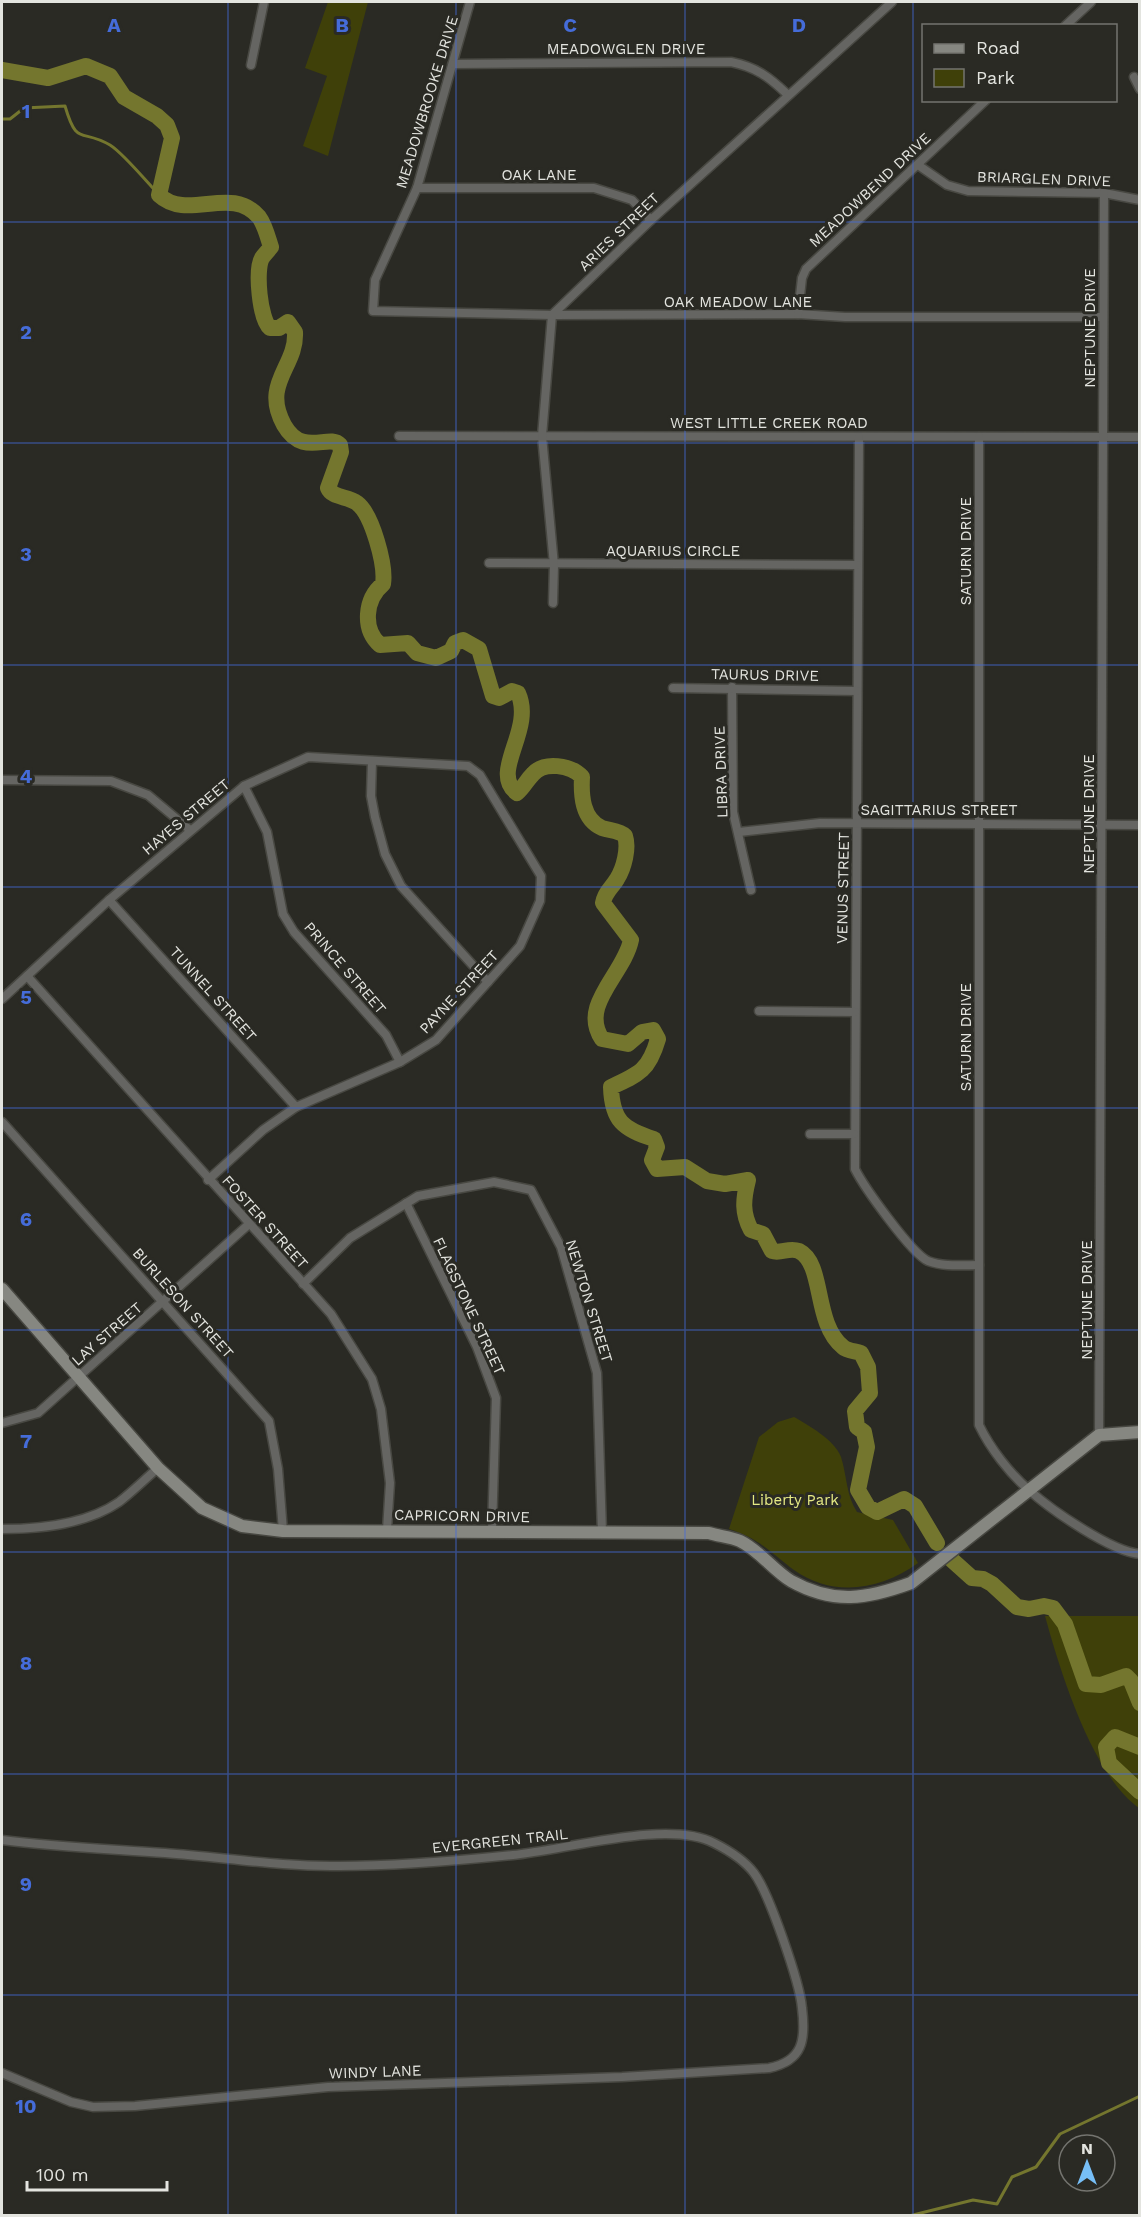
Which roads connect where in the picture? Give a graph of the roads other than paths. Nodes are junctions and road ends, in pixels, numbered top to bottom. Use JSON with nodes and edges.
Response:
{"nodes":[{"id":1,"x":264,"y":2,"type":"edge"},
{"id":2,"x":470,"y":2,"type":"edge"},
{"id":3,"x":892,"y":2,"type":"edge"},
{"id":4,"x":1090,"y":2,"type":"edge"},
{"id":5,"x":1067,"y":24,"type":"edge"},
{"id":6,"x":454,"y":64,"type":"junction"},
{"id":7,"x":251,"y":65,"type":"dead end"},
{"id":8,"x":1134,"y":77,"type":"dead end"},
{"id":9,"x":1140,"y":89,"type":"edge"},
{"id":10,"x":788,"y":94,"type":"junction"},
{"id":11,"x":984,"y":102,"type":"edge"},
{"id":12,"x":918,"y":165,"type":"junction"},
{"id":13,"x":417,"y":188,"type":"junction"},
{"id":14,"x":1104,"y":193,"type":"junction"},
{"id":15,"x":1140,"y":200,"type":"edge"},
{"id":16,"x":651,"y":220,"type":"junction"},
{"id":17,"x":373,"y":311,"type":"joint"},
{"id":18,"x":798,"y":314,"type":"junction"},
{"id":19,"x":552,"y":315,"type":"junction"},
{"id":20,"x":1103,"y":317,"type":"junction"},
{"id":21,"x":399,"y":436,"type":"dead end"},
{"id":22,"x":542,"y":436,"type":"junction"},
{"id":23,"x":859,"y":436,"type":"junction"},
{"id":24,"x":979,"y":436,"type":"junction"},
{"id":25,"x":1104,"y":436,"type":"junction"},
{"id":26,"x":1140,"y":437,"type":"edge"},
{"id":27,"x":489,"y":563,"type":"dead end"},
{"id":28,"x":554,"y":565,"type":"junction"},
{"id":29,"x":857,"y":565,"type":"junction"},
{"id":30,"x":554,"y":603,"type":"dead end"},
{"id":31,"x":732,"y":687,"type":"junction"},
{"id":32,"x":673,"y":688,"type":"dead end"},
{"id":33,"x":857,"y":691,"type":"junction"},
{"id":34,"x":372,"y":761,"type":"junction"},
{"id":35,"x":468,"y":766,"type":"joint"},
{"id":36,"x":2,"y":780,"type":"edge"},
{"id":37,"x":244,"y":786,"type":"junction"},
{"id":38,"x":857,"y":823,"type":"junction"},
{"id":39,"x":980,"y":824,"type":"junction"},
{"id":40,"x":1103,"y":825,"type":"junction"},
{"id":41,"x":1140,"y":825,"type":"edge"},
{"id":42,"x":190,"y":830,"type":"junction"},
{"id":43,"x":738,"y":832,"type":"junction"},
{"id":44,"x":751,"y":890,"type":"dead end"},
{"id":45,"x":110,"y":900,"type":"junction"},
{"id":46,"x":27,"y":976,"type":"junction"},
{"id":47,"x":488,"y":982,"type":"junction"},
{"id":48,"x":2,"y":999,"type":"edge"},
{"id":49,"x":759,"y":1011,"type":"dead end"},
{"id":50,"x":855,"y":1012,"type":"junction"},
{"id":51,"x":400,"y":1062,"type":"junction"},
{"id":52,"x":296,"y":1107,"type":"junction"},
{"id":53,"x":2,"y":1122,"type":"edge"},
{"id":54,"x":810,"y":1134,"type":"dead end"},
{"id":55,"x":854,"y":1134,"type":"junction"},
{"id":56,"x":208,"y":1180,"type":"junction"},
{"id":57,"x":406,"y":1203,"type":"junction"},
{"id":58,"x":249,"y":1224,"type":"junction"},
{"id":59,"x":979,"y":1264,"type":"junction"},
{"id":60,"x":303,"y":1284,"type":"junction"},
{"id":61,"x":2,"y":1289,"type":"edge"},
{"id":62,"x":163,"y":1302,"type":"junction"},
{"id":63,"x":77,"y":1379,"type":"junction"},
{"id":64,"x":2,"y":1423,"type":"edge"},
{"id":65,"x":1140,"y":1432,"type":"edge"},
{"id":66,"x":1100,"y":1435,"type":"junction"},
{"id":67,"x":158,"y":1468,"type":"junction"},
{"id":68,"x":1029,"y":1490,"type":"junction"},
{"id":69,"x":2,"y":1528,"type":"edge"},
{"id":70,"x":387,"y":1530,"type":"junction"},
{"id":71,"x":283,"y":1531,"type":"junction"},
{"id":72,"x":492,"y":1531,"type":"junction"},
{"id":73,"x":602,"y":1533,"type":"junction"},
{"id":74,"x":1140,"y":1554,"type":"edge"},
{"id":75,"x":2,"y":1840,"type":"edge"},
{"id":76,"x":757,"y":2069,"type":"joint"},
{"id":77,"x":2,"y":2073,"type":"edge"}],
"edges":[{"from":1,"to":7,"type":"street"},
{"from":2,"to":6,"type":"street","name":"MEADOWBROOKE DRIVE"},
{"from":3,"to":10,"type":"street","name":"ARIES STREET"},
{"from":4,"to":5,"type":"street"},
{"from":6,"to":10,"type":"street","name":"MEADOWGLEN DRIVE"},
{"from":6,"to":13,"type":"street","name":"MEADOWBROOKE DRIVE"},
{"from":8,"to":9,"type":"street"},
{"from":10,"to":16,"type":"street","name":"ARIES STREET"},
{"from":11,"to":12,"type":"street","name":"MEADOWBEND DRIVE"},
{"from":12,"to":14,"type":"street","name":"BRIARGLEN DRIVE"},
{"from":12,"to":18,"type":"street","name":"MEADOWBEND DRIVE"},
{"from":13,"to":16,"type":"street","name":"OAK LANE"},
{"from":13,"to":17,"type":"street","name":"MEADOWBROOKE DRIVE"},
{"from":14,"to":15,"type":"street","name":"BRIARGLEN DRIVE"},
{"from":14,"to":20,"type":"street","name":"NEPTUNE DRIVE"},
{"from":16,"to":19,"type":"street","name":"ARIES STREET"},
{"from":17,"to":19,"type":"street","name":"OAK MEADOW LANE"},
{"from":18,"to":19,"type":"street","name":"OAK MEADOW LANE"},
{"from":18,"to":20,"type":"street","name":"OAK MEADOW LANE"},
{"from":19,"to":22,"type":"street"},
{"from":20,"to":25,"type":"street","name":"NEPTUNE DRIVE"},
{"from":21,"to":22,"type":"street","name":"WEST LITTLE CREEK ROAD"},
{"from":22,"to":23,"type":"street","name":"WEST LITTLE CREEK ROAD"},
{"from":22,"to":28,"type":"street"},
{"from":23,"to":24,"type":"street","name":"WEST LITTLE CREEK ROAD"},
{"from":23,"to":29,"type":"street","name":"VENUS STREET"},
{"from":24,"to":25,"type":"street","name":"WEST LITTLE CREEK ROAD"},
{"from":24,"to":39,"type":"street","name":"SATURN DRIVE"},
{"from":25,"to":26,"type":"street","name":"WEST LITTLE CREEK ROAD"},
{"from":25,"to":40,"type":"street","name":"NEPTUNE DRIVE"},
{"from":27,"to":28,"type":"street","name":"AQUARIUS CIRCLE"},
{"from":28,"to":29,"type":"street","name":"AQUARIUS CIRCLE"},
{"from":28,"to":30,"type":"street"},
{"from":29,"to":33,"type":"street","name":"VENUS STREET"},
{"from":31,"to":32,"type":"street","name":"TAURUS DRIVE"},
{"from":31,"to":33,"type":"street","name":"TAURUS DRIVE"},
{"from":31,"to":43,"type":"street","name":"LIBRA DRIVE"},
{"from":33,"to":38,"type":"street","name":"VENUS STREET"},
{"from":34,"to":35,"type":"street","name":"HAYES STREET"},
{"from":34,"to":37,"type":"street","name":"HAYES STREET"},
{"from":34,"to":47,"type":"street"},
{"from":35,"to":47,"type":"street","name":"PAYNE STREET"},
{"from":36,"to":42,"type":"street"},
{"from":37,"to":42,"type":"street","name":"HAYES STREET"},
{"from":37,"to":51,"type":"street","name":"PRINCE STREET"},
{"from":38,"to":39,"type":"street","name":"SAGITTARIUS STREET"},
{"from":38,"to":43,"type":"street","name":"SAGITTARIUS STREET"},
{"from":38,"to":50,"type":"street","name":"VENUS STREET"},
{"from":39,"to":40,"type":"street","name":"SAGITTARIUS STREET"},
{"from":39,"to":59,"type":"street","name":"SATURN DRIVE"},
{"from":40,"to":41,"type":"street","name":"SAGITTARIUS STREET"},
{"from":40,"to":66,"type":"street","name":"NEPTUNE DRIVE"},
{"from":42,"to":45,"type":"street","name":"HAYES STREET"},
{"from":43,"to":44,"type":"street","name":"LIBRA DRIVE"},
{"from":45,"to":46,"type":"street","name":"HAYES STREET"},
{"from":45,"to":52,"type":"street","name":"TUNNEL STREET"},
{"from":46,"to":48,"type":"street","name":"HAYES STREET"},
{"from":46,"to":56,"type":"street","name":"FOSTER STREET"},
{"from":47,"to":51,"type":"street","name":"PAYNE STREET"},
{"from":49,"to":50,"type":"street"},
{"from":50,"to":55,"type":"street","name":"VENUS STREET"},
{"from":51,"to":52,"type":"street","name":"PAYNE STREET"},
{"from":52,"to":56,"type":"street","name":"PAYNE STREET"},
{"from":53,"to":62,"type":"street","name":"BURLESON STREET"},
{"from":54,"to":55,"type":"street"},
{"from":55,"to":59,"type":"street","name":"VENUS STREET"},
{"from":56,"to":58,"type":"street","name":"FOSTER STREET"},
{"from":57,"to":60,"type":"street"},
{"from":57,"to":72,"type":"street","name":"FLAGSTONE STREET"},
{"from":57,"to":73,"type":"street","name":"NEWTON STREET"},
{"from":58,"to":60,"type":"street","name":"FOSTER STREET"},
{"from":58,"to":62,"type":"street","name":"LAY STREET"},
{"from":59,"to":68,"type":"street","name":"SATURN DRIVE"},
{"from":60,"to":70,"type":"street","name":"FOSTER STREET"},
{"from":61,"to":63,"type":"street","name":"CAPRICORN DRIVE"},
{"from":62,"to":63,"type":"street","name":"LAY STREET"},
{"from":62,"to":71,"type":"street","name":"BURLESON STREET"},
{"from":63,"to":64,"type":"street","name":"LAY STREET"},
{"from":63,"to":67,"type":"street","name":"CAPRICORN DRIVE"},
{"from":65,"to":66,"type":"street"},
{"from":66,"to":68,"type":"street","name":"CAPRICORN DRIVE"},
{"from":67,"to":69,"type":"street"},
{"from":67,"to":71,"type":"street","name":"CAPRICORN DRIVE"},
{"from":68,"to":73,"type":"street","name":"CAPRICORN DRIVE"},
{"from":68,"to":74,"type":"street","name":"SATURN DRIVE"},
{"from":70,"to":71,"type":"street","name":"CAPRICORN DRIVE"},
{"from":70,"to":72,"type":"street","name":"CAPRICORN DRIVE"},
{"from":72,"to":73,"type":"street","name":"CAPRICORN DRIVE"},
{"from":75,"to":76,"type":"street","name":"EVERGREEN TRAIL"},
{"from":76,"to":77,"type":"street","name":"WINDY LANE"}]}
